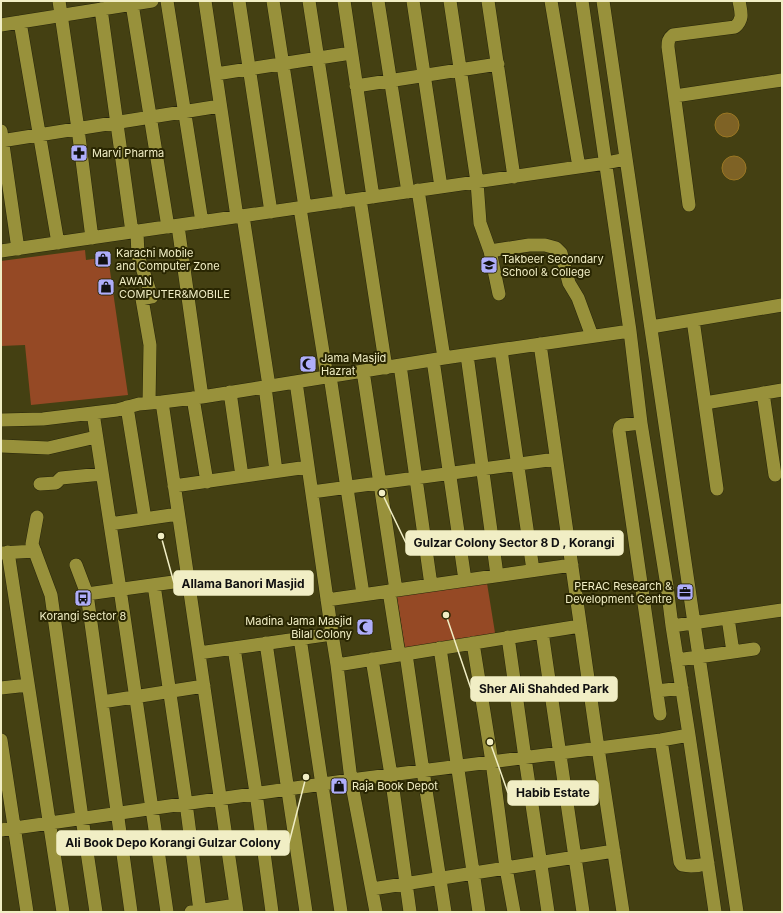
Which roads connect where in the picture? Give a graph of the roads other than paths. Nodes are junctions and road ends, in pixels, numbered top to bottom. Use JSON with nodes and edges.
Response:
{"nodes":[{"id":1,"x":59,"y":1,"type":"edge"},
{"id":2,"x":152,"y":1,"type":"edge"},
{"id":3,"x":167,"y":1,"type":"edge"},
{"id":4,"x":205,"y":1,"type":"edge"},
{"id":5,"x":239,"y":1,"type":"edge"},
{"id":6,"x":273,"y":1,"type":"edge"},
{"id":7,"x":309,"y":1,"type":"edge"},
{"id":8,"x":344,"y":1,"type":"edge"},
{"id":9,"x":378,"y":1,"type":"edge"},
{"id":10,"x":413,"y":1,"type":"edge"},
{"id":11,"x":450,"y":1,"type":"edge"},
{"id":12,"x":488,"y":1,"type":"edge"},
{"id":13,"x":551,"y":1,"type":"edge"},
{"id":14,"x":582,"y":1,"type":"edge"},
{"id":15,"x":603,"y":1,"type":"edge"},
{"id":16,"x":739,"y":1,"type":"edge"},
{"id":17,"x":132,"y":4,"type":"junction"},
{"id":18,"x":101,"y":9,"type":"junction"},
{"id":19,"x":61,"y":16,"type":"junction"},
{"id":20,"x":20,"y":22,"type":"junction"},
{"id":21,"x":1,"y":25,"type":"edge"},
{"id":22,"x":351,"y":53,"type":"junction"},
{"id":23,"x":318,"y":59,"type":"junction"},
{"id":24,"x":283,"y":64,"type":"junction"},
{"id":25,"x":498,"y":64,"type":"junction"},
{"id":26,"x":249,"y":69,"type":"junction"},
{"id":27,"x":460,"y":70,"type":"junction"},
{"id":28,"x":216,"y":74,"type":"junction"},
{"id":29,"x":424,"y":75,"type":"junction"},
{"id":30,"x":390,"y":80,"type":"junction"},
{"id":31,"x":782,"y":80,"type":"edge"},
{"id":32,"x":356,"y":86,"type":"junction"},
{"id":33,"x":674,"y":96,"type":"junction"},
{"id":34,"x":220,"y":106,"type":"junction"},
{"id":35,"x":185,"y":111,"type":"junction"},
{"id":36,"x":150,"y":117,"type":"junction"},
{"id":37,"x":117,"y":122,"type":"junction"},
{"id":38,"x":78,"y":129,"type":"junction"},
{"id":39,"x":40,"y":135,"type":"junction"},
{"id":40,"x":1,"y":138,"type":"edge"},
{"id":41,"x":626,"y":159,"type":"junction"},
{"id":42,"x":606,"y":163,"type":"junction"},
{"id":43,"x":579,"y":167,"type":"junction"},
{"id":44,"x":514,"y":176,"type":"junction"},
{"id":45,"x":477,"y":182,"type":"junction"},
{"id":46,"x":441,"y":187,"type":"junction"},
{"id":47,"x":413,"y":191,"type":"junction"},
{"id":48,"x":373,"y":197,"type":"junction"},
{"id":49,"x":360,"y":199,"type":"junction"},
{"id":50,"x":340,"y":202,"type":"junction"},
{"id":51,"x":689,"y":205,"type":"dead end"},
{"id":52,"x":302,"y":208,"type":"junction"},
{"id":53,"x":271,"y":212,"type":"junction"},
{"id":54,"x":240,"y":217,"type":"junction"},
{"id":55,"x":202,"y":222,"type":"junction"},
{"id":56,"x":173,"y":226,"type":"junction"},
{"id":57,"x":135,"y":232,"type":"junction"},
{"id":58,"x":92,"y":238,"type":"junction"},
{"id":59,"x":58,"y":243,"type":"junction"},
{"id":60,"x":18,"y":249,"type":"junction"},
{"id":61,"x":490,"y":251,"type":"junction"},
{"id":62,"x":1,"y":252,"type":"edge"},
{"id":63,"x":499,"y":294,"type":"dead end"},
{"id":64,"x":782,"y":305,"type":"edge"},
{"id":65,"x":693,"y":320,"type":"junction"},
{"id":66,"x":651,"y":327,"type":"junction"},
{"id":67,"x":630,"y":331,"type":"junction"},
{"id":68,"x":592,"y":336,"type":"junction"},
{"id":69,"x":540,"y":344,"type":"junction"},
{"id":70,"x":501,"y":350,"type":"junction"},
{"id":71,"x":467,"y":355,"type":"junction"},
{"id":72,"x":438,"y":359,"type":"junction"},
{"id":73,"x":400,"y":365,"type":"junction"},
{"id":74,"x":386,"y":368,"type":"junction"},
{"id":75,"x":363,"y":371,"type":"junction"},
{"id":76,"x":328,"y":377,"type":"junction"},
{"id":77,"x":296,"y":382,"type":"junction"},
{"id":78,"x":267,"y":386,"type":"junction"},
{"id":79,"x":782,"y":390,"type":"edge"},
{"id":80,"x":230,"y":392,"type":"junction"},
{"id":81,"x":763,"y":393,"type":"junction"},
{"id":82,"x":197,"y":397,"type":"junction"},
{"id":83,"x":156,"y":403,"type":"junction"},
{"id":84,"x":705,"y":403,"type":"junction"},
{"id":85,"x":127,"y":407,"type":"junction"},
{"id":86,"x":93,"y":413,"type":"junction"},
{"id":87,"x":1,"y":420,"type":"edge"},
{"id":88,"x":634,"y":424,"type":"junction"},
{"id":89,"x":96,"y":436,"type":"junction"},
{"id":90,"x":1,"y":446,"type":"edge"},
{"id":91,"x":556,"y":459,"type":"junction"},
{"id":92,"x":518,"y":464,"type":"junction"},
{"id":93,"x":308,"y":467,"type":"junction"},
{"id":94,"x":482,"y":469,"type":"junction"},
{"id":95,"x":276,"y":471,"type":"junction"},
{"id":96,"x":449,"y":473,"type":"junction"},
{"id":97,"x":102,"y":474,"type":"junction"},
{"id":98,"x":775,"y":475,"type":"dead end"},
{"id":99,"x":242,"y":476,"type":"junction"},
{"id":100,"x":416,"y":478,"type":"junction"},
{"id":101,"x":207,"y":482,"type":"junction"},
{"id":102,"x":380,"y":482,"type":"junction"},
{"id":103,"x":40,"y":484,"type":"dead end"},
{"id":104,"x":174,"y":486,"type":"junction"},
{"id":105,"x":347,"y":487,"type":"junction"},
{"id":106,"x":717,"y":489,"type":"dead end"},
{"id":107,"x":312,"y":492,"type":"junction"},
{"id":108,"x":178,"y":514,"type":"junction"},
{"id":109,"x":36,"y":517,"type":"dead end"},
{"id":110,"x":145,"y":519,"type":"junction"},
{"id":111,"x":110,"y":524,"type":"junction"},
{"id":112,"x":35,"y":551,"type":"junction"},
{"id":113,"x":5,"y":553,"type":"edge"},
{"id":114,"x":76,"y":565,"type":"dead end"},
{"id":115,"x":572,"y":565,"type":"junction"},
{"id":116,"x":533,"y":570,"type":"junction"},
{"id":117,"x":497,"y":576,"type":"junction"},
{"id":118,"x":188,"y":580,"type":"junction"},
{"id":119,"x":464,"y":580,"type":"junction"},
{"id":120,"x":154,"y":585,"type":"junction"},
{"id":121,"x":431,"y":585,"type":"junction"},
{"id":122,"x":120,"y":589,"type":"junction"},
{"id":123,"x":393,"y":590,"type":"junction"},
{"id":124,"x":87,"y":594,"type":"junction"},
{"id":125,"x":363,"y":594,"type":"junction"},
{"id":126,"x":327,"y":600,"type":"junction"},
{"id":127,"x":782,"y":610,"type":"edge"},
{"id":128,"x":728,"y":618,"type":"junction"},
{"id":129,"x":694,"y":623,"type":"junction"},
{"id":130,"x":580,"y":626,"type":"junction"},
{"id":131,"x":672,"y":626,"type":"junction"},
{"id":132,"x":542,"y":632,"type":"junction"},
{"id":133,"x":332,"y":634,"type":"junction"},
{"id":134,"x":508,"y":637,"type":"junction"},
{"id":135,"x":300,"y":638,"type":"junction"},
{"id":136,"x":266,"y":643,"type":"junction"},
{"id":137,"x":473,"y":643,"type":"junction"},
{"id":138,"x":234,"y":648,"type":"junction"},
{"id":139,"x":440,"y":648,"type":"junction"},
{"id":140,"x":754,"y":649,"type":"dead end"},
{"id":141,"x":733,"y":652,"type":"junction"},
{"id":142,"x":199,"y":653,"type":"junction"},
{"id":143,"x":403,"y":654,"type":"junction"},
{"id":144,"x":699,"y":657,"type":"junction"},
{"id":145,"x":372,"y":659,"type":"junction"},
{"id":146,"x":677,"y":660,"type":"junction"},
{"id":147,"x":337,"y":665,"type":"junction"},
{"id":148,"x":28,"y":685,"type":"junction"},
{"id":149,"x":204,"y":686,"type":"junction"},
{"id":150,"x":1,"y":688,"type":"edge"},
{"id":151,"x":668,"y":690,"type":"junction"},
{"id":152,"x":170,"y":692,"type":"junction"},
{"id":153,"x":136,"y":697,"type":"junction"},
{"id":154,"x":102,"y":702,"type":"junction"},
{"id":155,"x":660,"y":714,"type":"dead end"},
{"id":156,"x":675,"y":737,"type":"junction"},
{"id":157,"x":1,"y":740,"type":"edge"},
{"id":158,"x":598,"y":748,"type":"junction"},
{"id":159,"x":559,"y":753,"type":"junction"},
{"id":160,"x":525,"y":758,"type":"junction"},
{"id":161,"x":492,"y":762,"type":"junction"},
{"id":162,"x":457,"y":766,"type":"junction"},
{"id":163,"x":423,"y":771,"type":"junction"},
{"id":164,"x":391,"y":775,"type":"junction"},
{"id":165,"x":351,"y":780,"type":"junction"},
{"id":166,"x":323,"y":784,"type":"junction"},
{"id":167,"x":288,"y":789,"type":"junction"},
{"id":168,"x":256,"y":793,"type":"junction"},
{"id":169,"x":220,"y":798,"type":"junction"},
{"id":170,"x":186,"y":803,"type":"junction"},
{"id":171,"x":151,"y":808,"type":"junction"},
{"id":172,"x":117,"y":813,"type":"junction"},
{"id":173,"x":82,"y":818,"type":"junction"},
{"id":174,"x":49,"y":823,"type":"junction"},
{"id":175,"x":7,"y":829,"type":"edge"},
{"id":176,"x":614,"y":852,"type":"junction"},
{"id":177,"x":575,"y":857,"type":"junction"},
{"id":178,"x":541,"y":863,"type":"junction"},
{"id":179,"x":706,"y":864,"type":"junction"},
{"id":180,"x":506,"y":868,"type":"junction"},
{"id":181,"x":473,"y":873,"type":"junction"},
{"id":182,"x":440,"y":878,"type":"junction"},
{"id":183,"x":406,"y":883,"type":"junction"},
{"id":184,"x":372,"y":889,"type":"junction"},
{"id":185,"x":237,"y":908,"type":"edge"},
{"id":186,"x":196,"y":911,"type":"edge"},
{"id":187,"x":27,"y":912,"type":"edge"},
{"id":188,"x":63,"y":912,"type":"edge"},
{"id":189,"x":96,"y":912,"type":"edge"},
{"id":190,"x":131,"y":912,"type":"edge"},
{"id":191,"x":167,"y":912,"type":"edge"},
{"id":192,"x":272,"y":912,"type":"edge"},
{"id":193,"x":306,"y":912,"type":"edge"},
{"id":194,"x":341,"y":912,"type":"edge"},
{"id":195,"x":376,"y":912,"type":"edge"},
{"id":196,"x":410,"y":912,"type":"edge"},
{"id":197,"x":445,"y":912,"type":"edge"},
{"id":198,"x":479,"y":912,"type":"edge"},
{"id":199,"x":514,"y":912,"type":"edge"},
{"id":200,"x":548,"y":912,"type":"edge"},
{"id":201,"x":583,"y":912,"type":"edge"},
{"id":202,"x":623,"y":912,"type":"edge"},
{"id":203,"x":715,"y":912,"type":"edge"},
{"id":204,"x":737,"y":912,"type":"edge"}],
"edges":[{"from":1,"to":19,"type":"street"},
{"from":2,"to":17,"type":"street"},
{"from":3,"to":35,"type":"street"},
{"from":4,"to":28,"type":"street"},
{"from":5,"to":26,"type":"street"},
{"from":6,"to":24,"type":"street"},
{"from":7,"to":23,"type":"street"},
{"from":8,"to":22,"type":"street"},
{"from":9,"to":30,"type":"street"},
{"from":10,"to":29,"type":"street"},
{"from":11,"to":27,"type":"street"},
{"from":12,"to":25,"type":"street"},
{"from":13,"to":43,"type":"street"},
{"from":14,"to":42,"type":"street"},
{"from":15,"to":41,"type":"street"},
{"from":16,"to":33,"type":"street"},
{"from":17,"to":18,"type":"street"},
{"from":17,"to":36,"type":"street"},
{"from":18,"to":19,"type":"street"},
{"from":18,"to":37,"type":"street"},
{"from":19,"to":20,"type":"street"},
{"from":19,"to":38,"type":"street"},
{"from":20,"to":21,"type":"street"},
{"from":20,"to":39,"type":"street"},
{"from":22,"to":23,"type":"street"},
{"from":22,"to":32,"type":"street"},
{"from":23,"to":24,"type":"street"},
{"from":23,"to":50,"type":"street"},
{"from":24,"to":26,"type":"street"},
{"from":24,"to":52,"type":"street"},
{"from":25,"to":27,"type":"street"},
{"from":25,"to":44,"type":"street"},
{"from":26,"to":28,"type":"street"},
{"from":26,"to":53,"type":"street"},
{"from":27,"to":29,"type":"street"},
{"from":27,"to":45,"type":"street"},
{"from":28,"to":34,"type":"street"},
{"from":29,"to":30,"type":"street"},
{"from":29,"to":46,"type":"street"},
{"from":30,"to":32,"type":"street"},
{"from":30,"to":47,"type":"street"},
{"from":31,"to":33,"type":"street"},
{"from":32,"to":48,"type":"street"},
{"from":33,"to":51,"type":"street"},
{"from":34,"to":35,"type":"street"},
{"from":34,"to":54,"type":"street"},
{"from":35,"to":36,"type":"street"},
{"from":35,"to":55,"type":"street"},
{"from":36,"to":37,"type":"street"},
{"from":36,"to":56,"type":"street"},
{"from":37,"to":38,"type":"street"},
{"from":37,"to":57,"type":"street"},
{"from":38,"to":39,"type":"street"},
{"from":38,"to":58,"type":"street"},
{"from":39,"to":40,"type":"street"},
{"from":39,"to":59,"type":"street"},
{"from":40,"to":60,"type":"street"},
{"from":41,"to":42,"type":"street"},
{"from":41,"to":66,"type":"street"},
{"from":42,"to":43,"type":"street"},
{"from":42,"to":67,"type":"street"},
{"from":43,"to":44,"type":"street"},
{"from":44,"to":45,"type":"street"},
{"from":45,"to":46,"type":"street"},
{"from":45,"to":61,"type":"street"},
{"from":46,"to":47,"type":"street"},
{"from":47,"to":48,"type":"street"},
{"from":47,"to":72,"type":"street"},
{"from":48,"to":49,"type":"street"},
{"from":49,"to":50,"type":"street"},
{"from":49,"to":74,"type":"street"},
{"from":50,"to":52,"type":"street"},
{"from":52,"to":53,"type":"street"},
{"from":52,"to":76,"type":"street"},
{"from":53,"to":54,"type":"street"},
{"from":54,"to":55,"type":"street"},
{"from":54,"to":78,"type":"street"},
{"from":55,"to":56,"type":"street"},
{"from":56,"to":57,"type":"street"},
{"from":56,"to":82,"type":"street"},
{"from":57,"to":58,"type":"street"},
{"from":57,"to":83,"type":"street"},
{"from":58,"to":59,"type":"street"},
{"from":59,"to":60,"type":"street"},
{"from":60,"to":62,"type":"street"},
{"from":61,"to":63,"type":"street"},
{"from":61,"to":68,"type":"street"},
{"from":64,"to":65,"type":"street"},
{"from":65,"to":66,"type":"street"},
{"from":65,"to":84,"type":"street"},
{"from":66,"to":129,"type":"street"},
{"from":67,"to":68,"type":"street"},
{"from":67,"to":88,"type":"street"},
{"from":68,"to":69,"type":"street"},
{"from":69,"to":70,"type":"street"},
{"from":69,"to":91,"type":"street"},
{"from":70,"to":71,"type":"street"},
{"from":70,"to":92,"type":"street"},
{"from":71,"to":72,"type":"street"},
{"from":71,"to":94,"type":"street"},
{"from":72,"to":73,"type":"street"},
{"from":72,"to":96,"type":"street"},
{"from":73,"to":74,"type":"street"},
{"from":73,"to":100,"type":"street"},
{"from":74,"to":75,"type":"street"},
{"from":75,"to":76,"type":"street"},
{"from":75,"to":102,"type":"street"},
{"from":76,"to":77,"type":"street"},
{"from":76,"to":105,"type":"street"},
{"from":77,"to":78,"type":"street"},
{"from":77,"to":93,"type":"street"},
{"from":78,"to":80,"type":"street"},
{"from":78,"to":95,"type":"street"},
{"from":79,"to":81,"type":"street"},
{"from":80,"to":82,"type":"street"},
{"from":80,"to":99,"type":"street"},
{"from":81,"to":84,"type":"street"},
{"from":81,"to":98,"type":"street"},
{"from":82,"to":83,"type":"street"},
{"from":82,"to":101,"type":"street"},
{"from":83,"to":85,"type":"street"},
{"from":83,"to":104,"type":"street"},
{"from":84,"to":106,"type":"street"},
{"from":85,"to":86,"type":"street"},
{"from":85,"to":110,"type":"street"},
{"from":86,"to":87,"type":"street"},
{"from":86,"to":89,"type":"street"},
{"from":88,"to":131,"type":"street"},
{"from":88,"to":151,"type":"street"},
{"from":89,"to":90,"type":"street"},
{"from":89,"to":97,"type":"street"},
{"from":91,"to":92,"type":"street"},
{"from":91,"to":115,"type":"street"},
{"from":92,"to":94,"type":"street"},
{"from":92,"to":116,"type":"street"},
{"from":93,"to":95,"type":"street"},
{"from":93,"to":107,"type":"street"},
{"from":94,"to":96,"type":"street"},
{"from":94,"to":117,"type":"street"},
{"from":95,"to":99,"type":"street"},
{"from":96,"to":100,"type":"street"},
{"from":96,"to":119,"type":"street"},
{"from":97,"to":103,"type":"street"},
{"from":97,"to":111,"type":"street"},
{"from":99,"to":101,"type":"street"},
{"from":100,"to":102,"type":"street"},
{"from":100,"to":121,"type":"street"},
{"from":101,"to":104,"type":"street"},
{"from":102,"to":105,"type":"street"},
{"from":102,"to":123,"type":"street"},
{"from":104,"to":108,"type":"street"},
{"from":105,"to":107,"type":"street"},
{"from":105,"to":125,"type":"street"},
{"from":107,"to":126,"type":"street"},
{"from":108,"to":110,"type":"street"},
{"from":108,"to":118,"type":"street"},
{"from":109,"to":112,"type":"street"},
{"from":110,"to":111,"type":"street"},
{"from":111,"to":122,"type":"street"},
{"from":112,"to":113,"type":"street"},
{"from":112,"to":173,"type":"street"},
{"from":113,"to":148,"type":"street"},
{"from":114,"to":124,"type":"street"},
{"from":115,"to":116,"type":"street"},
{"from":115,"to":130,"type":"street"},
{"from":116,"to":117,"type":"street"},
{"from":117,"to":119,"type":"street"},
{"from":118,"to":120,"type":"street"},
{"from":118,"to":142,"type":"street"},
{"from":119,"to":121,"type":"street"},
{"from":120,"to":122,"type":"street"},
{"from":120,"to":152,"type":"street"},
{"from":121,"to":123,"type":"street"},
{"from":122,"to":124,"type":"street"},
{"from":122,"to":153,"type":"street"},
{"from":123,"to":125,"type":"street"},
{"from":123,"to":143,"type":"street"},
{"from":124,"to":154,"type":"street"},
{"from":125,"to":126,"type":"street"},
{"from":126,"to":133,"type":"street"},
{"from":127,"to":128,"type":"street"},
{"from":128,"to":129,"type":"street"},
{"from":128,"to":141,"type":"street"},
{"from":129,"to":131,"type":"street"},
{"from":129,"to":144,"type":"street"},
{"from":130,"to":132,"type":"street"},
{"from":130,"to":158,"type":"street"},
{"from":131,"to":146,"type":"street"},
{"from":132,"to":134,"type":"street"},
{"from":132,"to":159,"type":"street"},
{"from":133,"to":135,"type":"street"},
{"from":133,"to":147,"type":"street"},
{"from":134,"to":137,"type":"street"},
{"from":134,"to":160,"type":"street"},
{"from":135,"to":136,"type":"street"},
{"from":135,"to":166,"type":"street"},
{"from":136,"to":138,"type":"street"},
{"from":136,"to":167,"type":"street"},
{"from":137,"to":139,"type":"street"},
{"from":137,"to":161,"type":"street"},
{"from":138,"to":142,"type":"street"},
{"from":138,"to":168,"type":"street"},
{"from":139,"to":143,"type":"street"},
{"from":139,"to":162,"type":"street"},
{"from":140,"to":141,"type":"street"},
{"from":141,"to":144,"type":"street"},
{"from":142,"to":149,"type":"street"},
{"from":143,"to":145,"type":"street"},
{"from":143,"to":163,"type":"street"},
{"from":144,"to":146,"type":"street"},
{"from":144,"to":204,"type":"street"},
{"from":145,"to":147,"type":"street"},
{"from":145,"to":164,"type":"street"},
{"from":146,"to":151,"type":"street"},
{"from":147,"to":165,"type":"street"},
{"from":148,"to":150,"type":"street"},
{"from":148,"to":174,"type":"street"},
{"from":149,"to":152,"type":"street"},
{"from":149,"to":169,"type":"street"},
{"from":151,"to":155,"type":"street"},
{"from":151,"to":156,"type":"street"},
{"from":152,"to":153,"type":"street"},
{"from":152,"to":170,"type":"street"},
{"from":153,"to":154,"type":"street"},
{"from":153,"to":171,"type":"street"},
{"from":154,"to":172,"type":"street"},
{"from":156,"to":158,"type":"street"},
{"from":156,"to":179,"type":"street"},
{"from":156,"to":179,"type":"street"},
{"from":157,"to":175,"type":"street"},
{"from":158,"to":159,"type":"street"},
{"from":158,"to":176,"type":"street"},
{"from":159,"to":160,"type":"street"},
{"from":159,"to":177,"type":"street"},
{"from":160,"to":161,"type":"street"},
{"from":160,"to":178,"type":"street"},
{"from":161,"to":162,"type":"street"},
{"from":161,"to":180,"type":"street"},
{"from":162,"to":163,"type":"street"},
{"from":162,"to":181,"type":"street"},
{"from":163,"to":164,"type":"street"},
{"from":163,"to":182,"type":"street"},
{"from":164,"to":165,"type":"street"},
{"from":164,"to":183,"type":"street"},
{"from":165,"to":166,"type":"street"},
{"from":165,"to":184,"type":"street"},
{"from":166,"to":167,"type":"street"},
{"from":166,"to":194,"type":"street"},
{"from":167,"to":168,"type":"street"},
{"from":167,"to":193,"type":"street"},
{"from":168,"to":169,"type":"street"},
{"from":168,"to":192,"type":"street"},
{"from":169,"to":170,"type":"street"},
{"from":169,"to":185,"type":"street"},
{"from":170,"to":171,"type":"street"},
{"from":170,"to":186,"type":"street"},
{"from":171,"to":172,"type":"street"},
{"from":171,"to":191,"type":"street"},
{"from":172,"to":173,"type":"street"},
{"from":172,"to":190,"type":"street"},
{"from":173,"to":174,"type":"street"},
{"from":173,"to":189,"type":"street"},
{"from":174,"to":175,"type":"street"},
{"from":174,"to":188,"type":"street"},
{"from":175,"to":187,"type":"street"},
{"from":176,"to":177,"type":"street"},
{"from":176,"to":202,"type":"street"},
{"from":177,"to":178,"type":"street"},
{"from":177,"to":201,"type":"street"},
{"from":178,"to":180,"type":"street"},
{"from":178,"to":200,"type":"street"},
{"from":179,"to":203,"type":"street"},
{"from":180,"to":181,"type":"street"},
{"from":180,"to":199,"type":"street"},
{"from":181,"to":182,"type":"street"},
{"from":181,"to":198,"type":"street"},
{"from":182,"to":183,"type":"street"},
{"from":182,"to":197,"type":"street"},
{"from":183,"to":184,"type":"street"},
{"from":183,"to":196,"type":"street"},
{"from":184,"to":195,"type":"street"},
{"from":185,"to":186,"type":"street"}]}
